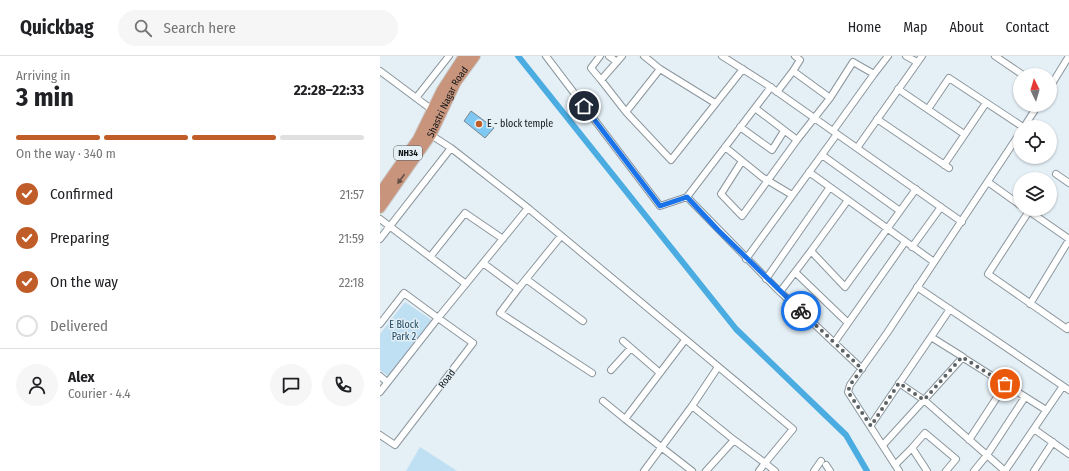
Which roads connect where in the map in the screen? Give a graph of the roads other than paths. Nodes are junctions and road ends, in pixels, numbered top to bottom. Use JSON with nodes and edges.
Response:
{"nodes":[{"id":1,"x":449,"y":56,"type":"edge"},
{"id":2,"x":464,"y":56,"type":"edge"},
{"id":3,"x":476,"y":56,"type":"edge"},
{"id":4,"x":546,"y":56,"type":"edge"},
{"id":5,"x":600,"y":56,"type":"edge"},
{"id":6,"x":609,"y":56,"type":"edge"},
{"id":7,"x":622,"y":56,"type":"edge"},
{"id":8,"x":644,"y":56,"type":"edge"},
{"id":9,"x":722,"y":56,"type":"edge"},
{"id":10,"x":795,"y":56,"type":"edge"},
{"id":11,"x":888,"y":56,"type":"edge"},
{"id":12,"x":906,"y":56,"type":"edge"},
{"id":13,"x":922,"y":56,"type":"edge"},
{"id":14,"x":995,"y":56,"type":"edge"},
{"id":15,"x":1069,"y":56,"type":"edge"},
{"id":16,"x":617,"y":62,"type":"junction"},
{"id":17,"x":917,"y":62,"type":"junction"},
{"id":18,"x":1013,"y":68,"type":"edge"},
{"id":19,"x":660,"y":69,"type":"junction"},
{"id":20,"x":742,"y":69,"type":"junction"},
{"id":21,"x":380,"y":71,"type":"edge"},
{"id":22,"x":793,"y":72,"type":"junction"},
{"id":23,"x":874,"y":74,"type":"junction"},
{"id":24,"x":1057,"y":76,"type":"edge"},
{"id":25,"x":600,"y":80,"type":"junction"},
{"id":26,"x":771,"y":87,"type":"junction"},
{"id":27,"x":898,"y":89,"type":"junction"},
{"id":28,"x":777,"y":92,"type":"junction"},
{"id":29,"x":416,"y":98,"type":"junction"},
{"id":30,"x":830,"y":98,"type":"junction"},
{"id":31,"x":715,"y":103,"type":"junction"},
{"id":32,"x":986,"y":103,"type":"junction"},
{"id":33,"x":755,"y":108,"type":"junction"},
{"id":34,"x":928,"y":109,"type":"junction"},
{"id":35,"x":626,"y":112,"type":"junction"},
{"id":36,"x":436,"y":113,"type":"junction"},
{"id":37,"x":815,"y":118,"type":"junction"},
{"id":38,"x":877,"y":119,"type":"junction"},
{"id":39,"x":1013,"y":120,"type":"edge"},
{"id":40,"x":740,"y":127,"type":"junction"},
{"id":41,"x":784,"y":131,"type":"junction"},
{"id":42,"x":835,"y":132,"type":"junction"},
{"id":43,"x":427,"y":133,"type":"junction"},
{"id":44,"x":964,"y":134,"type":"junction"},
{"id":45,"x":797,"y":140,"type":"junction"},
{"id":46,"x":1013,"y":144,"type":"edge"},
{"id":47,"x":725,"y":147,"type":"junction"},
{"id":48,"x":450,"y":148,"type":"junction"},
{"id":49,"x":857,"y":148,"type":"junction"},
{"id":50,"x":822,"y":155,"type":"junction"},
{"id":51,"x":742,"y":161,"type":"junction"},
{"id":52,"x":809,"y":172,"type":"junction"},
{"id":53,"x":1057,"y":175,"type":"edge"},
{"id":54,"x":769,"y":181,"type":"junction"},
{"id":55,"x":988,"y":182,"type":"junction"},
{"id":56,"x":1069,"y":183,"type":"edge"},
{"id":57,"x":830,"y":188,"type":"junction"},
{"id":58,"x":916,"y":189,"type":"junction"},
{"id":59,"x":380,"y":193,"type":"edge"},
{"id":60,"x":792,"y":195,"type":"junction"},
{"id":61,"x":687,"y":197,"type":"junction"},
{"id":62,"x":848,"y":200,"type":"junction"},
{"id":63,"x":1013,"y":200,"type":"edge"},
{"id":64,"x":941,"y":207,"type":"junction"},
{"id":65,"x":380,"y":208,"type":"edge"},
{"id":66,"x":528,"y":208,"type":"junction"},
{"id":67,"x":900,"y":211,"type":"junction"},
{"id":68,"x":1024,"y":216,"type":"edge"},
{"id":69,"x":1036,"y":216,"type":"edge"},
{"id":70,"x":380,"y":219,"type":"edge"},
{"id":71,"x":962,"y":222,"type":"junction"},
{"id":72,"x":390,"y":227,"type":"junction"},
{"id":73,"x":887,"y":229,"type":"junction"},
{"id":74,"x":561,"y":236,"type":"junction"},
{"id":75,"x":380,"y":239,"type":"edge"},
{"id":76,"x":503,"y":239,"type":"junction"},
{"id":77,"x":1069,"y":239,"type":"edge"},
{"id":78,"x":905,"y":242,"type":"junction"},
{"id":79,"x":912,"y":247,"type":"junction"},
{"id":80,"x":811,"y":251,"type":"junction"},
{"id":81,"x":430,"y":257,"type":"junction"},
{"id":82,"x":746,"y":259,"type":"junction"},
{"id":83,"x":934,"y":262,"type":"junction"},
{"id":84,"x":483,"y":263,"type":"junction"},
{"id":85,"x":795,"y":272,"type":"junction"},
{"id":86,"x":526,"y":279,"type":"junction"},
{"id":87,"x":766,"y":279,"type":"junction"},
{"id":88,"x":466,"y":284,"type":"junction"},
{"id":89,"x":917,"y":287,"type":"junction"},
{"id":90,"x":518,"y":289,"type":"junction"},
{"id":91,"x":780,"y":292,"type":"junction"},
{"id":92,"x":1030,"y":304,"type":"junction"},
{"id":93,"x":950,"y":309,"type":"junction"},
{"id":94,"x":438,"y":318,"type":"junction"},
{"id":95,"x":583,"y":321,"type":"dead end"},
{"id":96,"x":848,"y":323,"type":"junction"},
{"id":97,"x":380,"y":324,"type":"edge"},
{"id":98,"x":1069,"y":326,"type":"edge"},
{"id":99,"x":931,"y":337,"type":"junction"},
{"id":100,"x":685,"y":340,"type":"junction"},
{"id":101,"x":623,"y":341,"type":"dead end"},
{"id":102,"x":834,"y":343,"type":"junction"},
{"id":103,"x":631,"y":348,"type":"junction"},
{"id":104,"x":962,"y":357,"type":"junction"},
{"id":105,"x":718,"y":367,"type":"junction"},
{"id":106,"x":862,"y":369,"type":"junction"},
{"id":107,"x":611,"y":370,"type":"dead end"},
{"id":108,"x":592,"y":373,"type":"dead end"},
{"id":109,"x":660,"y":373,"type":"junction"},
{"id":110,"x":380,"y":376,"type":"edge"},
{"id":111,"x":387,"y":382,"type":"junction"},
{"id":112,"x":899,"y":383,"type":"junction"},
{"id":113,"x":1005,"y":384,"type":"junction"},
{"id":114,"x":1063,"y":386,"type":"junction"},
{"id":115,"x":1069,"y":390,"type":"edge"},
{"id":116,"x":380,"y":392,"type":"edge"},
{"id":117,"x":1025,"y":397,"type":"junction"},
{"id":118,"x":924,"y":400,"type":"junction"},
{"id":119,"x":603,"y":401,"type":"dead end"},
{"id":120,"x":692,"y":406,"type":"junction"},
{"id":121,"x":1046,"y":410,"type":"junction"},
{"id":122,"x":625,"y":419,"type":"junction"},
{"id":123,"x":871,"y":426,"type":"junction"},
{"id":124,"x":1034,"y":429,"type":"junction"},
{"id":125,"x":380,"y":435,"type":"edge"},
{"id":126,"x":734,"y":440,"type":"junction"},
{"id":127,"x":970,"y":440,"type":"junction"},
{"id":128,"x":1053,"y":442,"type":"junction"},
{"id":129,"x":883,"y":445,"type":"junction"},
{"id":130,"x":662,"y":448,"type":"junction"},
{"id":131,"x":912,"y":448,"type":"junction"},
{"id":132,"x":1069,"y":454,"type":"edge"},
{"id":133,"x":987,"y":455,"type":"junction"},
{"id":134,"x":765,"y":463,"type":"junction"},
{"id":135,"x":895,"y":465,"type":"junction"},
{"id":136,"x":644,"y":471,"type":"edge"},
{"id":137,"x":692,"y":471,"type":"edge"},
{"id":138,"x":706,"y":471,"type":"edge"},
{"id":139,"x":759,"y":471,"type":"edge"},
{"id":140,"x":775,"y":471,"type":"edge"},
{"id":141,"x":814,"y":471,"type":"edge"},
{"id":142,"x":830,"y":471,"type":"edge"},
{"id":143,"x":899,"y":471,"type":"edge"},
{"id":144,"x":927,"y":471,"type":"edge"},
{"id":145,"x":946,"y":471,"type":"edge"},
{"id":146,"x":974,"y":471,"type":"edge"},
{"id":147,"x":1005,"y":471,"type":"edge"},
{"id":148,"x":1034,"y":471,"type":"edge"}],
"edges":[{"from":1,"to":29,"type":"street"},
{"from":2,"to":36,"type":"highway","number":"NH34"},
{"from":3,"to":36,"type":"highway","name":"Shastri Nagar Road","number":"NH34"},
{"from":4,"to":61,"type":"street"},
{"from":5,"to":25,"type":"street"},
{"from":6,"to":16,"type":"street"},
{"from":7,"to":16,"type":"street"},
{"from":8,"to":19,"type":"street"},
{"from":9,"to":20,"type":"street"},
{"from":10,"to":22,"type":"street"},
{"from":11,"to":23,"type":"street"},
{"from":12,"to":17,"type":"street"},
{"from":13,"to":17,"type":"street"},
{"from":14,"to":18,"type":"street"},
{"from":15,"to":24,"type":"street"},
{"from":16,"to":25,"type":"street"},
{"from":17,"to":27,"type":"street"},
{"from":19,"to":31,"type":"street"},
{"from":19,"to":35,"type":"street"},
{"from":20,"to":26,"type":"street"},
{"from":20,"to":31,"type":"street"},
{"from":21,"to":29,"type":"street"},
{"from":22,"to":28,"type":"street"},
{"from":22,"to":30,"type":"street"},
{"from":23,"to":30,"type":"street"},
{"from":23,"to":42,"type":"street"},
{"from":25,"to":35,"type":"street"},
{"from":26,"to":28,"type":"street"},
{"from":26,"to":33,"type":"street"},
{"from":27,"to":34,"type":"street"},
{"from":27,"to":38,"type":"street"},
{"from":28,"to":37,"type":"street"},
{"from":29,"to":36,"type":"street"},
{"from":30,"to":37,"type":"street"},
{"from":31,"to":35,"type":"street"},
{"from":32,"to":34,"type":"street"},
{"from":32,"to":39,"type":"street"},
{"from":32,"to":44,"type":"street"},
{"from":33,"to":40,"type":"street"},
{"from":33,"to":41,"type":"street"},
{"from":34,"to":44,"type":"street"},
{"from":36,"to":43,"type":"highway","name":"Shastri Nagar Road","number":"NH34"},
{"from":37,"to":42,"type":"street"},
{"from":37,"to":45,"type":"street"},
{"from":38,"to":44,"type":"street"},
{"from":38,"to":49,"type":"street"},
{"from":40,"to":41,"type":"street"},
{"from":40,"to":47,"type":"street"},
{"from":41,"to":45,"type":"street"},
{"from":42,"to":49,"type":"street"},
{"from":42,"to":50,"type":"street"},
{"from":43,"to":48,"type":"street"},
{"from":43,"to":59,"type":"highway","number":"NH34"},
{"from":43,"to":65,"type":"highway","name":"Shastri Nagar Road","number":"NH34","one_way":true},
{"from":45,"to":54,"type":"street"},
{"from":46,"to":55,"type":"street"},
{"from":47,"to":51,"type":"street"},
{"from":47,"to":61,"type":"street"},
{"from":48,"to":66,"type":"street"},
{"from":48,"to":72,"type":"street"},
{"from":49,"to":58,"type":"street"},
{"from":50,"to":52,"type":"street"},
{"from":50,"to":67,"type":"street"},
{"from":51,"to":54,"type":"street"},
{"from":51,"to":54,"type":"street"},
{"from":52,"to":57,"type":"street"},
{"from":52,"to":60,"type":"street"},
{"from":53,"to":56,"type":"street"},
{"from":54,"to":60,"type":"street"},
{"from":55,"to":63,"type":"street"},
{"from":55,"to":71,"type":"street"},
{"from":57,"to":62,"type":"street"},
{"from":57,"to":87,"type":"street"},
{"from":58,"to":64,"type":"street"},
{"from":58,"to":67,"type":"street"},
{"from":60,"to":82,"type":"street"},
{"from":61,"to":82,"type":"street"},
{"from":62,"to":73,"type":"street"},
{"from":62,"to":80,"type":"street"},
{"from":64,"to":71,"type":"street"},
{"from":64,"to":79,"type":"street"},
{"from":66,"to":74,"type":"street"},
{"from":66,"to":76,"type":"street"},
{"from":67,"to":73,"type":"street"},
{"from":68,"to":92,"type":"street"},
{"from":69,"to":77,"type":"street"},
{"from":70,"to":72,"type":"street"},
{"from":71,"to":83,"type":"street"},
{"from":72,"to":75,"type":"street"},
{"from":72,"to":81,"type":"street"},
{"from":73,"to":78,"type":"street"},
{"from":73,"to":80,"type":"street"},
{"from":74,"to":86,"type":"street"},
{"from":74,"to":100,"type":"street"},
{"from":76,"to":81,"type":"street"},
{"from":76,"to":84,"type":"street"},
{"from":77,"to":92,"type":"street"},
{"from":78,"to":79,"type":"street"},
{"from":78,"to":96,"type":"street"},
{"from":79,"to":83,"type":"street"},
{"from":80,"to":85,"type":"street"},
{"from":81,"to":88,"type":"street"},
{"from":82,"to":87,"type":"street"},
{"from":83,"to":89,"type":"street"},
{"from":84,"to":88,"type":"street"},
{"from":84,"to":90,"type":"street"},
{"from":85,"to":91,"type":"street"},
{"from":85,"to":96,"type":"street"},
{"from":86,"to":90,"type":"street"},
{"from":86,"to":95,"type":"street"},
{"from":87,"to":91,"type":"street"},
{"from":88,"to":94,"type":"street"},
{"from":89,"to":93,"type":"street"},
{"from":89,"to":106,"type":"street"},
{"from":90,"to":108,"type":"street"},
{"from":91,"to":102,"type":"street"},
{"from":92,"to":98,"type":"street"},
{"from":93,"to":99,"type":"street"},
{"from":93,"to":114,"type":"street"},
{"from":94,"to":97,"type":"street","name":"Road"},
{"from":94,"to":111,"type":"street"},
{"from":94,"to":125,"type":"street","name":"Road"},
{"from":96,"to":102,"type":"street"},
{"from":99,"to":104,"type":"street"},
{"from":99,"to":112,"type":"street"},
{"from":100,"to":105,"type":"street"},
{"from":100,"to":109,"type":"street"},
{"from":101,"to":103,"type":"street"},
{"from":102,"to":106,"type":"street"},
{"from":103,"to":107,"type":"street"},
{"from":103,"to":109,"type":"street"},
{"from":104,"to":113,"type":"street"},
{"from":104,"to":118,"type":"street"},
{"from":105,"to":120,"type":"street"},
{"from":105,"to":134,"type":"street"},
{"from":106,"to":123,"type":"street"},
{"from":109,"to":122,"type":"street"},
{"from":110,"to":111,"type":"street"},
{"from":111,"to":116,"type":"street"},
{"from":112,"to":118,"type":"street"},
{"from":112,"to":123,"type":"street"},
{"from":113,"to":117,"type":"street"},
{"from":113,"to":127,"type":"street"},
{"from":114,"to":115,"type":"street"},
{"from":114,"to":121,"type":"street"},
{"from":117,"to":121,"type":"street"},
{"from":117,"to":133,"type":"street"},
{"from":118,"to":127,"type":"street"},
{"from":118,"to":129,"type":"street"},
{"from":119,"to":122,"type":"street"},
{"from":120,"to":126,"type":"street"},
{"from":120,"to":130,"type":"street"},
{"from":121,"to":124,"type":"street"},
{"from":122,"to":130,"type":"street"},
{"from":123,"to":129,"type":"street"},
{"from":124,"to":128,"type":"street"},
{"from":124,"to":147,"type":"street"},
{"from":126,"to":134,"type":"street"},
{"from":126,"to":138,"type":"street"},
{"from":127,"to":133,"type":"street"},
{"from":128,"to":132,"type":"street"},
{"from":128,"to":148,"type":"street"},
{"from":129,"to":135,"type":"street"},
{"from":130,"to":136,"type":"street"},
{"from":130,"to":137,"type":"street"},
{"from":131,"to":135,"type":"street"},
{"from":131,"to":144,"type":"street"},
{"from":131,"to":145,"type":"street"},
{"from":133,"to":146,"type":"street"},
{"from":133,"to":147,"type":"street"},
{"from":134,"to":139,"type":"street"},
{"from":134,"to":140,"type":"street"},
{"from":135,"to":143,"type":"street"},
{"from":141,"to":142,"type":"street"}]}
